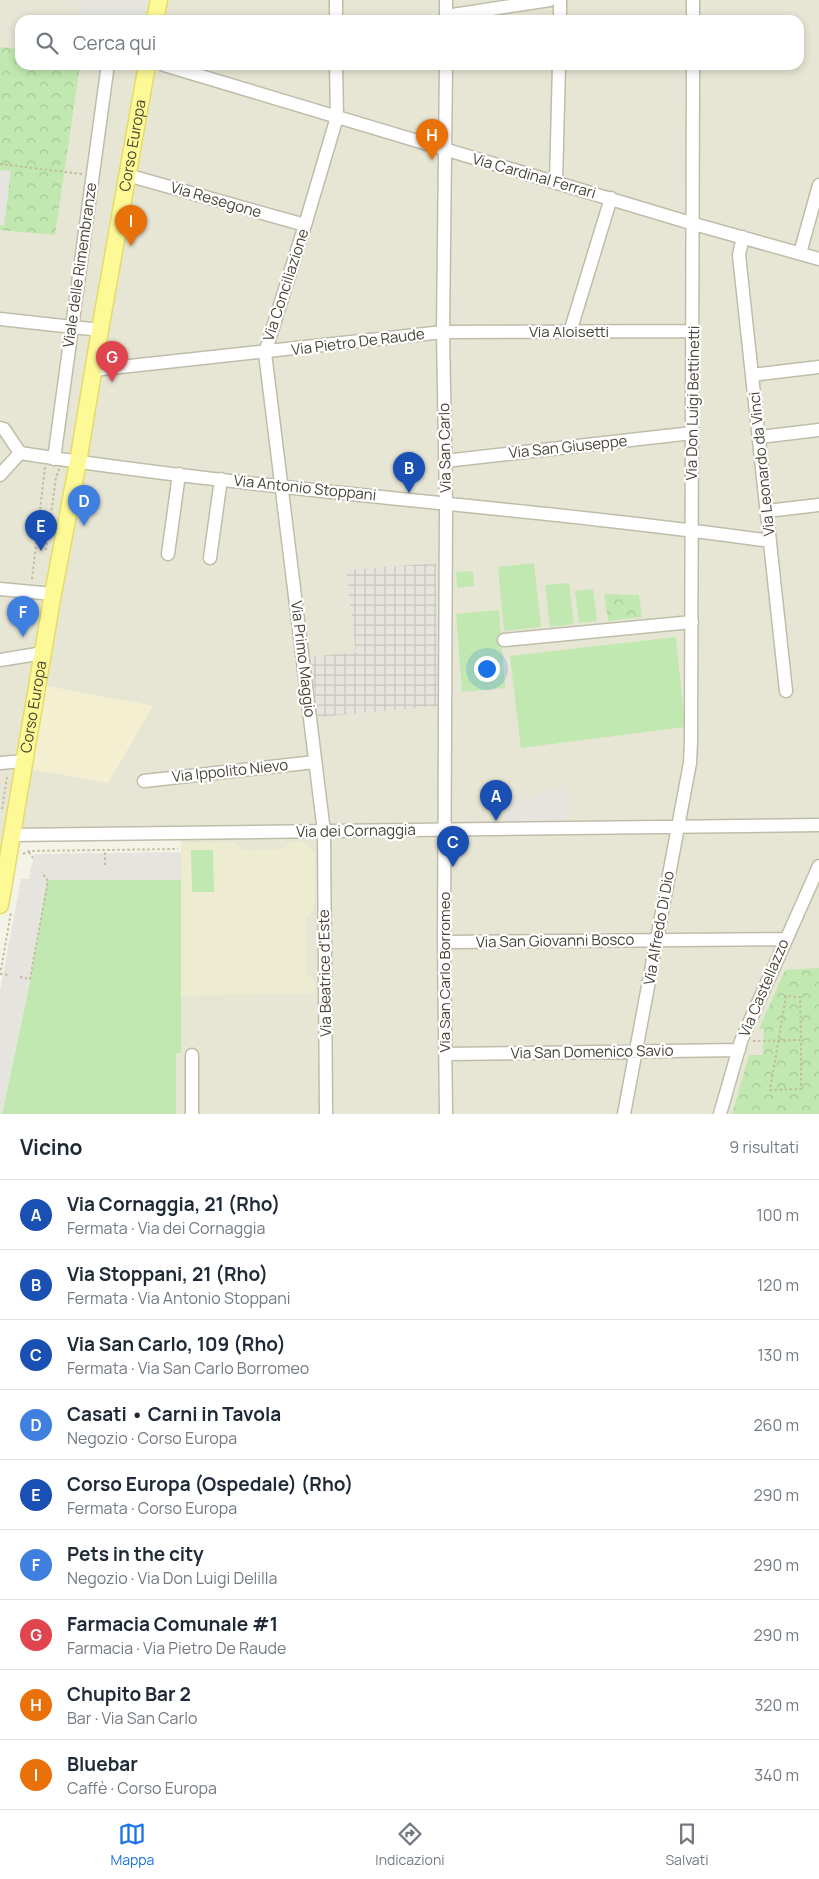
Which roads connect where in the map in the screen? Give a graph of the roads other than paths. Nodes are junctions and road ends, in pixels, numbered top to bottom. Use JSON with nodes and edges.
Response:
{"nodes":[{"id":1,"x":159,"y":0,"type":"edge"},
{"id":2,"x":336,"y":0,"type":"edge"},
{"id":3,"x":446,"y":0,"type":"edge"},
{"id":4,"x":550,"y":0,"type":"edge"},
{"id":5,"x":560,"y":0,"type":"edge"},
{"id":6,"x":693,"y":0,"type":"edge"},
{"id":7,"x":156,"y":15,"type":"edge"},
{"id":8,"x":336,"y":15,"type":"edge"},
{"id":9,"x":446,"y":15,"type":"edge"},
{"id":10,"x":463,"y":15,"type":"edge"},
{"id":11,"x":560,"y":15,"type":"edge"},
{"id":12,"x":693,"y":15,"type":"edge"},
{"id":13,"x":146,"y":70,"type":"edge"},
{"id":14,"x":181,"y":70,"type":"edge"},
{"id":15,"x":336,"y":70,"type":"edge"},
{"id":16,"x":446,"y":70,"type":"edge"},
{"id":17,"x":559,"y":70,"type":"edge"},
{"id":18,"x":693,"y":70,"type":"edge"},
{"id":19,"x":106,"y":71,"type":"dead end"},
{"id":20,"x":337,"y":117,"type":"junction"},
{"id":21,"x":445,"y":149,"type":"junction"},
{"id":22,"x":128,"y":175,"type":"junction"},
{"id":23,"x":556,"y":182,"type":"junction"},
{"id":24,"x":819,"y":185,"type":"edge"},
{"id":25,"x":611,"y":198,"type":"junction"},
{"id":26,"x":694,"y":224,"type":"junction"},
{"id":27,"x":305,"y":225,"type":"junction"},
{"id":28,"x":743,"y":237,"type":"junction"},
{"id":29,"x":800,"y":253,"type":"junction"},
{"id":30,"x":819,"y":259,"type":"edge"},
{"id":31,"x":0,"y":319,"type":"edge"},
{"id":32,"x":71,"y":326,"type":"junction"},
{"id":33,"x":100,"y":330,"type":"junction"},
{"id":34,"x":694,"y":331,"type":"junction"},
{"id":35,"x":443,"y":332,"type":"junction"},
{"id":36,"x":570,"y":332,"type":"junction"},
{"id":37,"x":265,"y":353,"type":"junction"},
{"id":38,"x":819,"y":367,"type":"edge"},
{"id":39,"x":93,"y":370,"type":"junction"},
{"id":40,"x":752,"y":375,"type":"junction"},
{"id":41,"x":0,"y":428,"type":"edge"},
{"id":42,"x":819,"y":430,"type":"edge"},
{"id":43,"x":692,"y":433,"type":"junction"},
{"id":44,"x":760,"y":437,"type":"junction"},
{"id":45,"x":20,"y":453,"type":"junction"},
{"id":46,"x":50,"y":458,"type":"junction"},
{"id":47,"x":445,"y":461,"type":"junction"},
{"id":48,"x":78,"y":462,"type":"junction"},
{"id":49,"x":179,"y":474,"type":"junction"},
{"id":50,"x":0,"y":475,"type":"edge"},
{"id":51,"x":221,"y":479,"type":"junction"},
{"id":52,"x":280,"y":486,"type":"junction"},
{"id":53,"x":446,"y":504,"type":"junction"},
{"id":54,"x":819,"y":505,"type":"edge"},
{"id":55,"x":767,"y":511,"type":"junction"},
{"id":56,"x":692,"y":530,"type":"junction"},
{"id":57,"x":770,"y":541,"type":"junction"},
{"id":58,"x":168,"y":554,"type":"dead end"},
{"id":59,"x":210,"y":558,"type":"dead end"},
{"id":60,"x":0,"y":589,"type":"edge"},
{"id":61,"x":53,"y":594,"type":"junction"},
{"id":62,"x":692,"y":622,"type":"junction"},
{"id":63,"x":504,"y":640,"type":"dead end"},
{"id":64,"x":43,"y":653,"type":"junction"},
{"id":65,"x":0,"y":660,"type":"edge"},
{"id":66,"x":786,"y":691,"type":"dead end"},
{"id":67,"x":691,"y":742,"type":"joint"},
{"id":68,"x":24,"y":760,"type":"junction"},
{"id":69,"x":316,"y":762,"type":"junction"},
{"id":70,"x":0,"y":764,"type":"edge"},
{"id":71,"x":144,"y":781,"type":"dead end"},
{"id":72,"x":819,"y":825,"type":"edge"},
{"id":73,"x":677,"y":827,"type":"junction"},
{"id":74,"x":445,"y":830,"type":"junction"},
{"id":75,"x":324,"y":832,"type":"junction"},
{"id":76,"x":12,"y":835,"type":"junction"},
{"id":77,"x":818,"y":871,"type":"edge"},
{"id":78,"x":6,"y":906,"type":"edge"},
{"id":79,"x":656,"y":939,"type":"junction"},
{"id":80,"x":786,"y":939,"type":"junction"},
{"id":81,"x":444,"y":942,"type":"junction"},
{"id":82,"x":740,"y":1046,"type":"junction"},
{"id":83,"x":636,"y":1051,"type":"junction"},
{"id":84,"x":446,"y":1054,"type":"junction"},
{"id":85,"x":192,"y":1055,"type":"dead end"},
{"id":86,"x":192,"y":1114,"type":"edge"},
{"id":87,"x":326,"y":1114,"type":"edge"},
{"id":88,"x":446,"y":1114,"type":"edge"},
{"id":89,"x":624,"y":1114,"type":"edge"},
{"id":90,"x":720,"y":1114,"type":"edge"}],
"edges":[{"from":1,"to":7,"type":"main road"},
{"from":2,"to":8,"type":"street"},
{"from":3,"to":9,"type":"street"},
{"from":4,"to":10,"type":"street"},
{"from":5,"to":11,"type":"street"},
{"from":6,"to":12,"type":"street"},
{"from":13,"to":22,"type":"main road","name":"Corso Europa"},
{"from":14,"to":20,"type":"street","name":"Via Cardinal Ferrari"},
{"from":15,"to":20,"type":"street","name":"Via Conciliazione"},
{"from":16,"to":21,"type":"street","name":"Via San Carlo"},
{"from":17,"to":23,"type":"street"},
{"from":18,"to":26,"type":"street","name":"Via Don Luigi Bettinetti"},
{"from":19,"to":32,"type":"street","name":"Viale delle Rimembranze"},
{"from":20,"to":21,"type":"street","name":"Via Cardinal Ferrari"},
{"from":20,"to":27,"type":"street","name":"Via Conciliazione"},
{"from":21,"to":23,"type":"street","name":"Via Cardinal Ferrari"},
{"from":21,"to":35,"type":"street","name":"Via San Carlo"},
{"from":22,"to":27,"type":"street","name":"Via Resegone"},
{"from":22,"to":33,"type":"main road","name":"Corso Europa"},
{"from":23,"to":25,"type":"street","name":"Via Cardinal Ferrari"},
{"from":24,"to":29,"type":"street"},
{"from":25,"to":26,"type":"street","name":"Via Cardinal Ferrari"},
{"from":25,"to":36,"type":"street"},
{"from":26,"to":28,"type":"street","name":"Via Cardinal Ferrari"},
{"from":26,"to":34,"type":"street","name":"Via Don Luigi Bettinetti"},
{"from":27,"to":37,"type":"street","name":"Via Conciliazione"},
{"from":28,"to":29,"type":"street","name":"Via Cardinal Ferrari"},
{"from":28,"to":40,"type":"street","name":"Via Leonardo da Vinci"},
{"from":29,"to":30,"type":"street","name":"Via Cardinal Ferrari"},
{"from":31,"to":32,"type":"street"},
{"from":32,"to":33,"type":"street"},
{"from":32,"to":46,"type":"street","name":"Viale delle Rimembranze"},
{"from":33,"to":39,"type":"main road","name":"Corso Europa"},
{"from":34,"to":36,"type":"street","name":"Via Aloisetti"},
{"from":34,"to":43,"type":"street","name":"Via Don Luigi Bettinetti"},
{"from":35,"to":36,"type":"street","name":"Via Aloisetti"},
{"from":35,"to":37,"type":"street","name":"Via Pietro De Raude"},
{"from":35,"to":47,"type":"street","name":"Via San Carlo"},
{"from":37,"to":39,"type":"street","name":"Via Pietro De Raude"},
{"from":37,"to":52,"type":"street","name":"Via Conciliazione"},
{"from":38,"to":40,"type":"street"},
{"from":39,"to":48,"type":"main road","name":"Corso Europa"},
{"from":40,"to":44,"type":"street","name":"Via Leonardo da Vinci"},
{"from":41,"to":45,"type":"street"},
{"from":42,"to":44,"type":"street"},
{"from":43,"to":47,"type":"street","name":"Via San Giuseppe"},
{"from":43,"to":56,"type":"street","name":"Via Don Luigi Bettinetti"},
{"from":44,"to":55,"type":"street","name":"Via Leonardo da Vinci"},
{"from":45,"to":46,"type":"street","name":"Via Antonio Stoppani"},
{"from":45,"to":50,"type":"street"},
{"from":46,"to":48,"type":"street","name":"Via Antonio Stoppani"},
{"from":47,"to":53,"type":"street","name":"Via San Carlo"},
{"from":48,"to":49,"type":"street","name":"Via Antonio Stoppani"},
{"from":48,"to":61,"type":"main road","name":"Corso Europa"},
{"from":49,"to":51,"type":"street","name":"Via Antonio Stoppani"},
{"from":49,"to":58,"type":"street"},
{"from":51,"to":52,"type":"street","name":"Via Antonio Stoppani"},
{"from":51,"to":59,"type":"street"},
{"from":52,"to":53,"type":"street","name":"Via Antonio Stoppani"},
{"from":52,"to":69,"type":"street","name":"Via Primo Maggio"},
{"from":53,"to":56,"type":"street","name":"Via Antonio Stoppani"},
{"from":53,"to":74,"type":"street","name":"Via San Carlo"},
{"from":54,"to":55,"type":"street"},
{"from":55,"to":57,"type":"street","name":"Via Leonardo da Vinci"},
{"from":56,"to":57,"type":"street","name":"Via Antonio Stoppani"},
{"from":56,"to":62,"type":"street","name":"Via Don Luigi Bettinetti"},
{"from":57,"to":66,"type":"street","name":"Via Leonardo da Vinci"},
{"from":60,"to":61,"type":"street"},
{"from":61,"to":64,"type":"main road","name":"Corso Europa"},
{"from":62,"to":63,"type":"street"},
{"from":62,"to":67,"type":"street","name":"Via Don Luigi Bettinetti"},
{"from":64,"to":65,"type":"street"},
{"from":64,"to":68,"type":"main road","name":"Corso Europa"},
{"from":67,"to":73,"type":"street","name":"Via Alfredo Di Dio"},
{"from":68,"to":70,"type":"street"},
{"from":68,"to":76,"type":"main road","name":"Corso Europa"},
{"from":69,"to":71,"type":"street","name":"Via Ippolito Nievo"},
{"from":69,"to":75,"type":"street","name":"Via Primo Maggio"},
{"from":72,"to":73,"type":"street","name":"Via dei Cornaggia"},
{"from":73,"to":74,"type":"street","name":"Via dei Cornaggia"},
{"from":73,"to":79,"type":"street","name":"Via Alfredo Di Dio"},
{"from":74,"to":75,"type":"street","name":"Via dei Cornaggia"},
{"from":74,"to":81,"type":"street","name":"Via San Carlo Borromeo"},
{"from":75,"to":76,"type":"street","name":"Via dei Cornaggia"},
{"from":75,"to":87,"type":"street","name":"Via Beatrice d'Este"},
{"from":76,"to":78,"type":"main road","name":"Corso Europa"},
{"from":77,"to":80,"type":"street","name":"Via Castellazzo"},
{"from":79,"to":80,"type":"street","name":"Via San Giovanni Bosco"},
{"from":79,"to":81,"type":"street","name":"Via San Giovanni Bosco"},
{"from":79,"to":83,"type":"street","name":"Via Alfredo Di Dio"},
{"from":80,"to":82,"type":"street","name":"Via Castellazzo"},
{"from":81,"to":84,"type":"street","name":"Via San Carlo Borromeo"},
{"from":82,"to":83,"type":"street","name":"Via San Domenico Savio"},
{"from":82,"to":90,"type":"street","name":"Via Castellazzo"},
{"from":83,"to":84,"type":"street","name":"Via San Domenico Savio"},
{"from":83,"to":89,"type":"street","name":"Via Alfredo Di Dio"},
{"from":84,"to":88,"type":"street","name":"Via San Carlo Borromeo"},
{"from":85,"to":86,"type":"street"}]}
